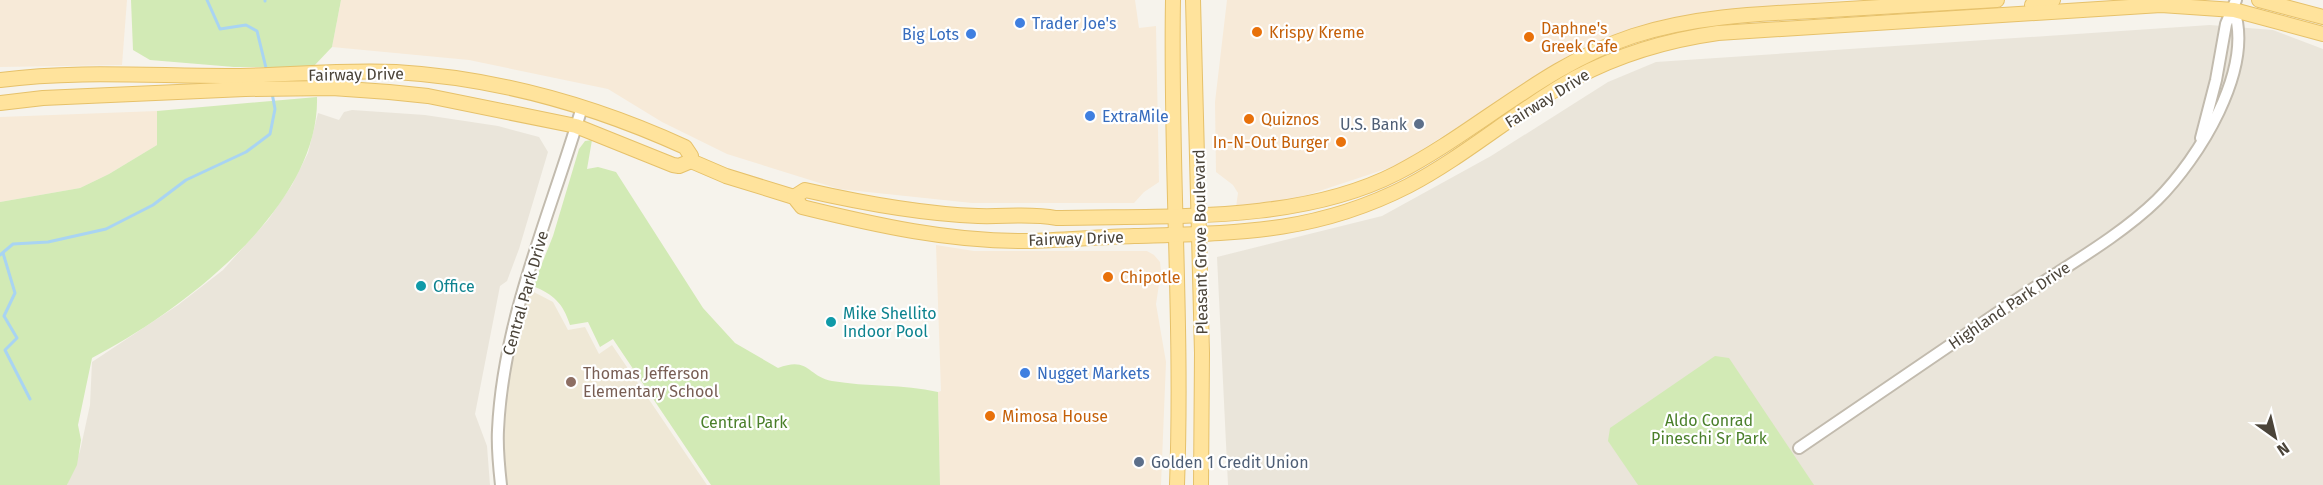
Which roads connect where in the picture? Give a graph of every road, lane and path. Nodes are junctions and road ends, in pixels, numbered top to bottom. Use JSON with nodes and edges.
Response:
{"nodes":[{"id":1,"x":1173,"y":0,"type":"edge"},
{"id":2,"x":1194,"y":0,"type":"edge"},
{"id":3,"x":1997,"y":0,"type":"edge"},
{"id":4,"x":2053,"y":0,"type":"edge"},
{"id":5,"x":2259,"y":0,"type":"edge"},
{"id":6,"x":2235,"y":5,"type":"edge"},
{"id":7,"x":2323,"y":17,"type":"edge"},
{"id":8,"x":1932,"y":19,"type":"junction"},
{"id":9,"x":2323,"y":34,"type":"edge"},
{"id":10,"x":0,"y":80,"type":"edge"},
{"id":11,"x":298,"y":81,"type":"junction"},
{"id":12,"x":245,"y":82,"type":"junction"},
{"id":13,"x":0,"y":103,"type":"edge"},
{"id":14,"x":582,"y":107,"type":"junction"},
{"id":15,"x":576,"y":126,"type":"junction"},
{"id":16,"x":691,"y":161,"type":"junction"},
{"id":17,"x":798,"y":202,"type":"junction"},
{"id":18,"x":859,"y":202,"type":"junction"},
{"id":19,"x":1175,"y":214,"type":"junction"},
{"id":20,"x":1199,"y":214,"type":"junction"},
{"id":21,"x":918,"y":232,"type":"junction"},
{"id":22,"x":1199,"y":234,"type":"junction"},
{"id":23,"x":1175,"y":235,"type":"junction"},
{"id":24,"x":1799,"y":448,"type":"dead end"},
{"id":25,"x":501,"y":485,"type":"edge"},
{"id":26,"x":1177,"y":485,"type":"edge"},
{"id":27,"x":1201,"y":485,"type":"edge"}],
"edges":[{"from":1,"to":19,"type":"main road","name":"Pleasant Grove Boulevard"},
{"from":2,"to":20,"type":"main road","name":"Pleasant Grove Boulevard"},
{"from":3,"to":20,"type":"main road","name":"Fairway Drive"},
{"from":4,"to":8,"type":"main road"},
{"from":5,"to":7,"type":"main road"},
{"from":6,"to":8,"type":"main road","name":"Fairway Drive"},
{"from":6,"to":9,"type":"main road","name":"Fairway Drive"},
{"from":6,"to":24,"type":"street","name":"Highland Park Drive"},
{"from":8,"to":22,"type":"main road","name":"Fairway Drive"},
{"from":10,"to":12,"type":"main road","name":"Fairway Drive"},
{"from":11,"to":12,"type":"main road","name":"Fairway Drive"},
{"from":11,"to":14,"type":"main road","name":"Fairway Drive"},
{"from":11,"to":15,"type":"main road","name":"Fairway Drive"},
{"from":12,"to":13,"type":"main road","name":"Fairway Drive"},
{"from":14,"to":15,"type":"street","name":"Central Park Drive"},
{"from":14,"to":16,"type":"main road","name":"Fairway Drive"},
{"from":15,"to":16,"type":"main road","name":"Fairway Drive"},
{"from":15,"to":25,"type":"street","name":"Central Park Drive"},
{"from":16,"to":17,"type":"main road","name":"Fairway Drive"},
{"from":17,"to":18,"type":"main road"},
{"from":17,"to":21,"type":"main road","name":"Fairway Drive"},
{"from":18,"to":19,"type":"main road","name":"Fairway Drive"},
{"from":18,"to":21,"type":"main road"},
{"from":19,"to":20,"type":"main road","name":"Fairway Drive"},
{"from":19,"to":23,"type":"main road","name":"Pleasant Grove Boulevard"},
{"from":20,"to":22,"type":"main road","name":"Pleasant Grove Boulevard"},
{"from":21,"to":23,"type":"main road","name":"Fairway Drive"},
{"from":22,"to":23,"type":"main road","name":"Fairway Drive"},
{"from":22,"to":27,"type":"main road","name":"Pleasant Grove Boulevard"},
{"from":23,"to":26,"type":"main road","name":"Pleasant Grove Boulevard"}]}
